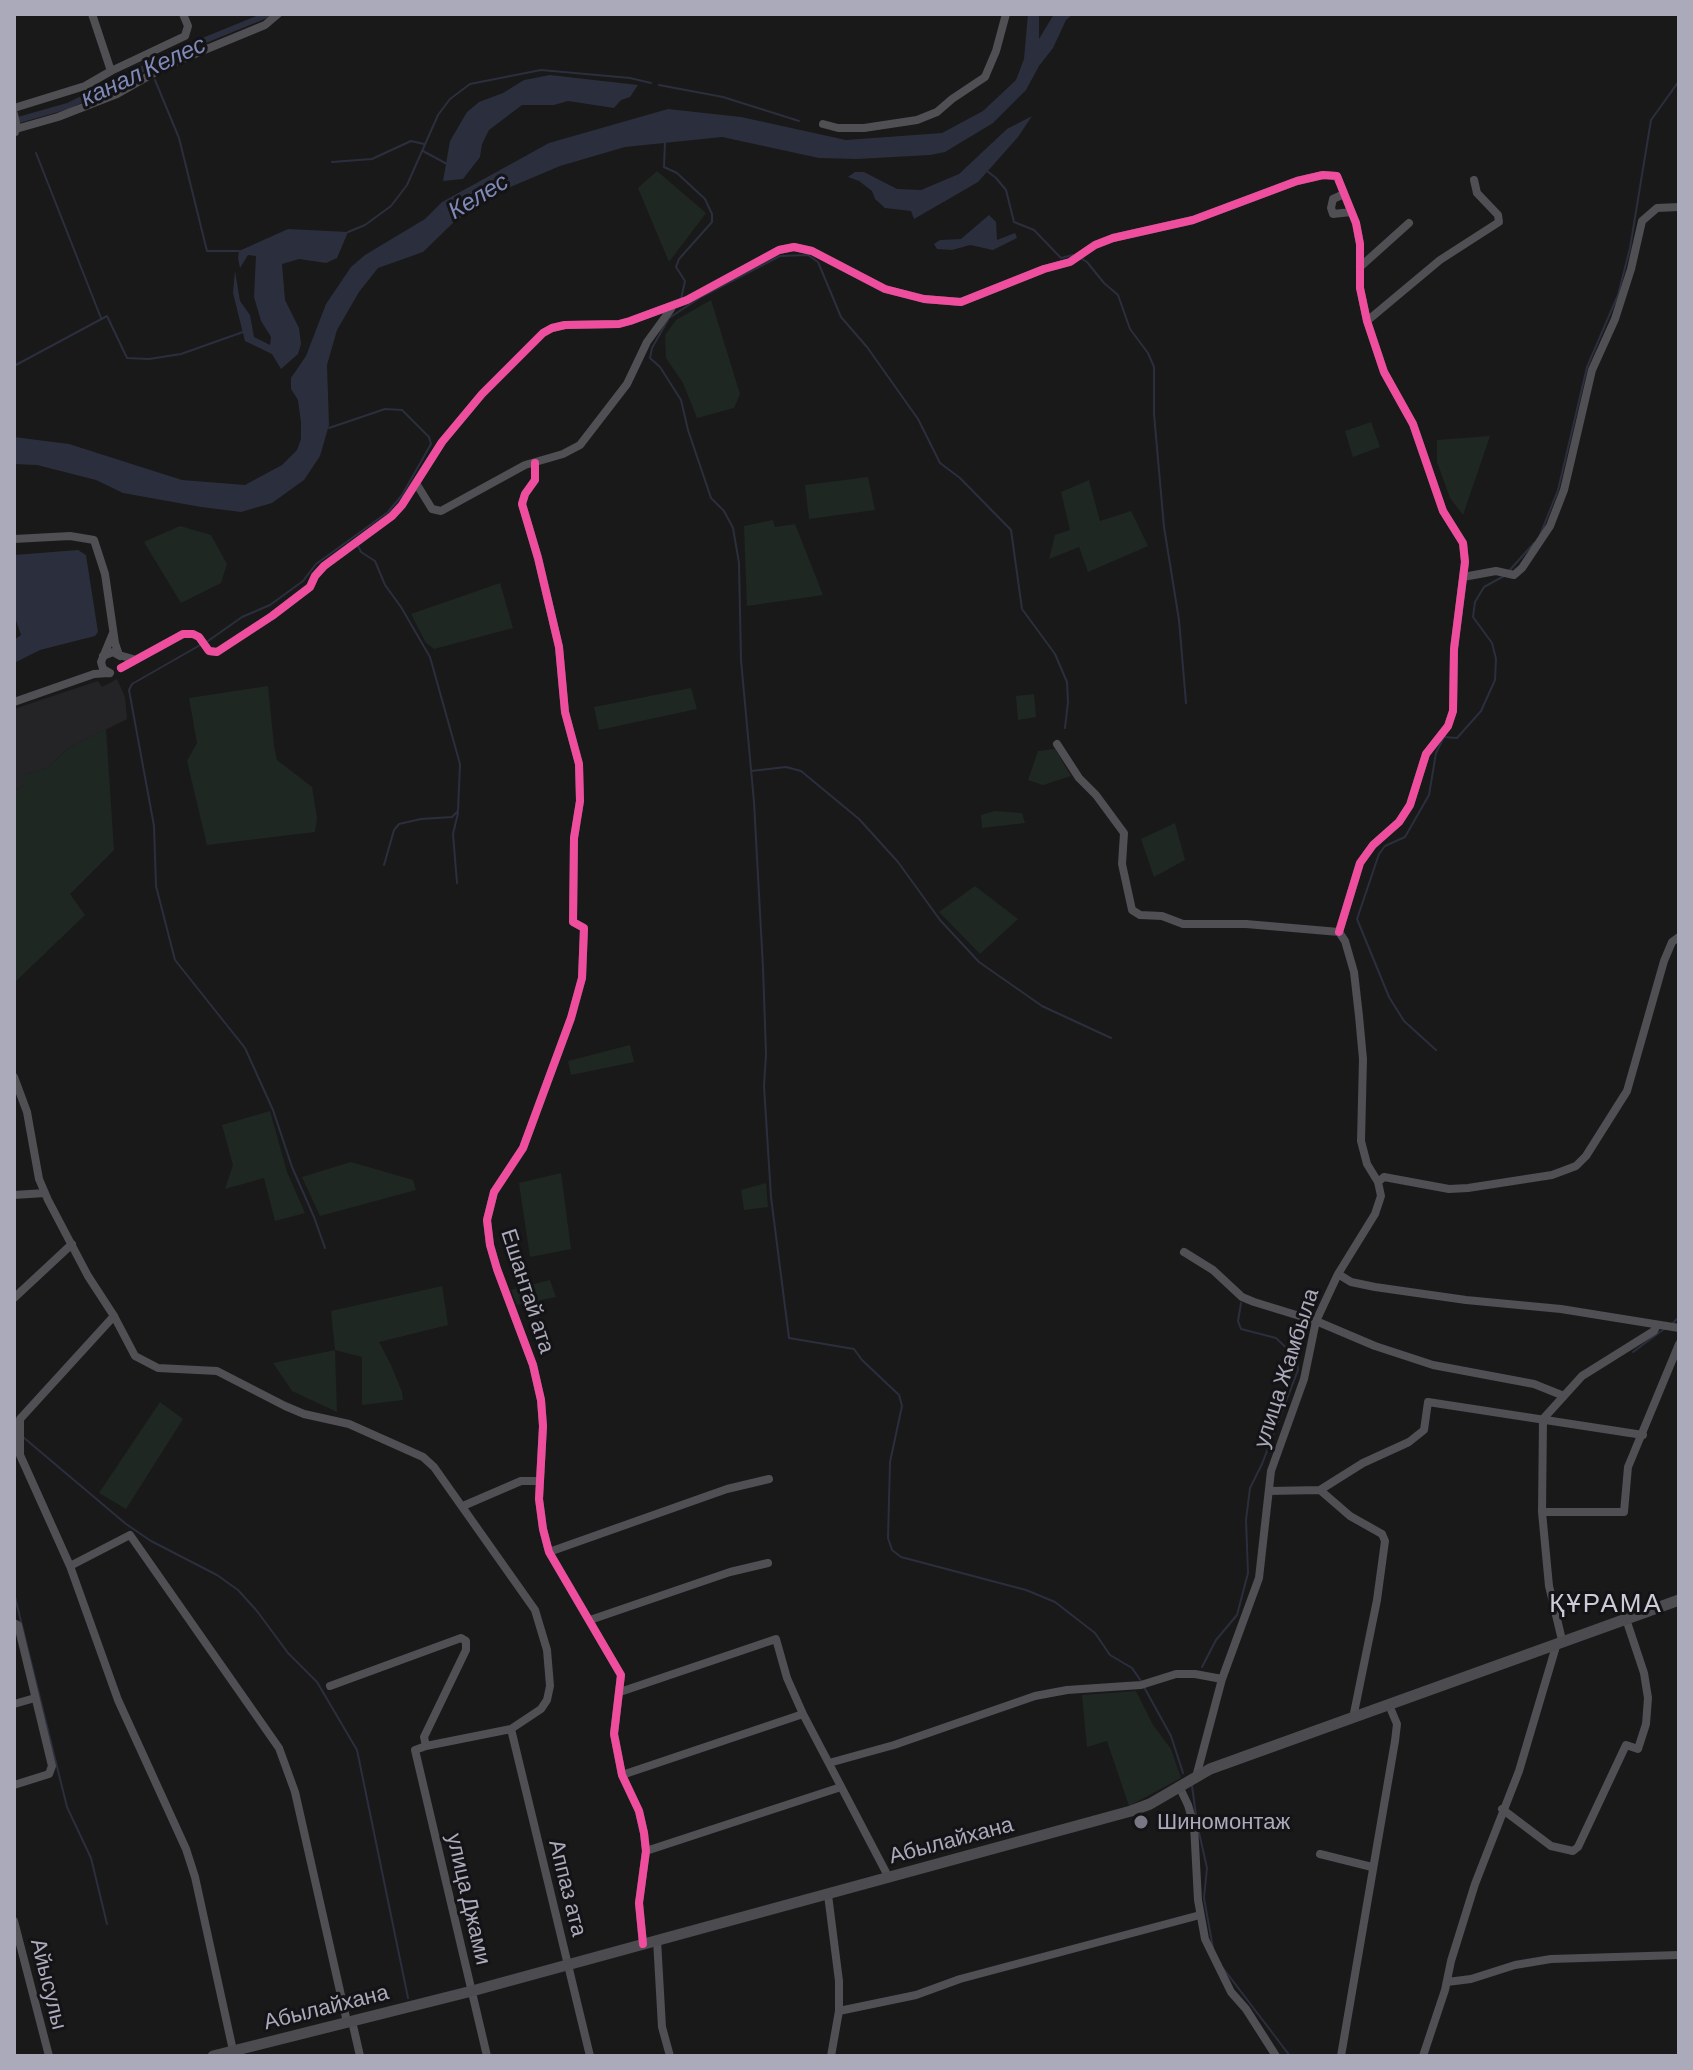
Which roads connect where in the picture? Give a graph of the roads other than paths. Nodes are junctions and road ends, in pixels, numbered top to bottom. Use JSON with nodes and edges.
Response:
{"nodes":[{"id":1,"x":92,"y":14,"type":"edge"},
{"id":2,"x":183,"y":14,"type":"edge"},
{"id":3,"x":278,"y":14,"type":"edge"},
{"id":4,"x":1006,"y":14,"type":"edge"},
{"id":5,"x":111,"y":71,"type":"junction"},
{"id":6,"x":14,"y":108,"type":"edge"},
{"id":7,"x":823,"y":124,"type":"dead end"},
{"id":8,"x":15,"y":125,"type":"edge"},
{"id":9,"x":1474,"y":180,"type":"dead end"},
{"id":10,"x":1344,"y":194,"type":"junction"},
{"id":11,"x":1679,"y":207,"type":"edge"},
{"id":12,"x":1351,"y":212,"type":"junction"},
{"id":13,"x":1409,"y":223,"type":"dead end"},
{"id":14,"x":1360,"y":267,"type":"junction"},
{"id":15,"x":672,"y":307,"type":"junction"},
{"id":16,"x":1367,"y":321,"type":"junction"},
{"id":17,"x":535,"y":463,"type":"junction"},
{"id":18,"x":416,"y":483,"type":"junction"},
{"id":19,"x":14,"y":539,"type":"edge"},
{"id":20,"x":1463,"y":577,"type":"junction"},
{"id":21,"x":113,"y":633,"type":"junction"},
{"id":22,"x":119,"y":655,"type":"junction"},
{"id":23,"x":102,"y":657,"type":"junction"},
{"id":24,"x":133,"y":659,"type":"junction"},
{"id":25,"x":121,"y":668,"type":"junction"},
{"id":26,"x":109,"y":673,"type":"junction"},
{"id":27,"x":94,"y":674,"type":"junction"},
{"id":28,"x":14,"y":702,"type":"edge"},
{"id":29,"x":1057,"y":744,"type":"dead end"},
{"id":30,"x":1339,"y":932,"type":"junction"},
{"id":31,"x":1679,"y":937,"type":"edge"},
{"id":32,"x":14,"y":1077,"type":"edge"},
{"id":33,"x":1378,"y":1182,"type":"junction"},
{"id":34,"x":45,"y":1193,"type":"junction"},
{"id":35,"x":14,"y":1195,"type":"edge"},
{"id":36,"x":72,"y":1244,"type":"junction"},
{"id":37,"x":1184,"y":1252,"type":"dead end"},
{"id":38,"x":1338,"y":1274,"type":"junction"},
{"id":39,"x":14,"y":1298,"type":"edge"},
{"id":40,"x":114,"y":1316,"type":"junction"},
{"id":41,"x":1316,"y":1321,"type":"junction"},
{"id":42,"x":1657,"y":1325,"type":"junction"},
{"id":43,"x":1679,"y":1328,"type":"edge"},
{"id":44,"x":1679,"y":1344,"type":"edge"},
{"id":45,"x":1564,"y":1396,"type":"junction"},
{"id":46,"x":1543,"y":1419,"type":"junction"},
{"id":47,"x":17,"y":1426,"type":"edge"},
{"id":48,"x":1643,"y":1435,"type":"junction"},
{"id":49,"x":769,"y":1479,"type":"dead end"},
{"id":50,"x":540,"y":1481,"type":"junction"},
{"id":51,"x":1320,"y":1490,"type":"junction"},
{"id":52,"x":1269,"y":1491,"type":"junction"},
{"id":53,"x":463,"y":1506,"type":"junction"},
{"id":54,"x":1542,"y":1512,"type":"junction"},
{"id":55,"x":549,"y":1552,"type":"junction"},
{"id":56,"x":768,"y":1563,"type":"dead end"},
{"id":57,"x":70,"y":1566,"type":"junction"},
{"id":58,"x":1679,"y":1600,"type":"edge"},
{"id":59,"x":1626,"y":1619,"type":"junction"},
{"id":60,"x":590,"y":1620,"type":"junction"},
{"id":61,"x":14,"y":1623,"type":"edge"},
{"id":62,"x":1560,"y":1641,"type":"junction"},
{"id":63,"x":1222,"y":1679,"type":"junction"},
{"id":64,"x":330,"y":1686,"type":"dead end"},
{"id":65,"x":620,"y":1692,"type":"junction"},
{"id":66,"x":35,"y":1698,"type":"junction"},
{"id":67,"x":14,"y":1704,"type":"edge"},
{"id":68,"x":1389,"y":1705,"type":"junction"},
{"id":69,"x":803,"y":1714,"type":"junction"},
{"id":70,"x":1353,"y":1718,"type":"junction"},
{"id":71,"x":511,"y":1729,"type":"junction"},
{"id":72,"x":426,"y":1746,"type":"junction"},
{"id":73,"x":829,"y":1763,"type":"junction"},
{"id":74,"x":622,"y":1775,"type":"junction"},
{"id":75,"x":1196,"y":1777,"type":"junction"},
{"id":76,"x":14,"y":1785,"type":"edge"},
{"id":77,"x":1179,"y":1786,"type":"junction"},
{"id":78,"x":841,"y":1787,"type":"junction"},
{"id":79,"x":1502,"y":1809,"type":"junction"},
{"id":80,"x":646,"y":1851,"type":"junction"},
{"id":81,"x":1320,"y":1854,"type":"dead end"},
{"id":82,"x":1372,"y":1867,"type":"junction"},
{"id":83,"x":889,"y":1878,"type":"junction"},
{"id":84,"x":828,"y":1895,"type":"junction"},
{"id":85,"x":1200,"y":1915,"type":"junction"},
{"id":86,"x":14,"y":1921,"type":"edge"},
{"id":87,"x":657,"y":1940,"type":"junction"},
{"id":88,"x":643,"y":1944,"type":"junction"},
{"id":89,"x":1679,"y":1955,"type":"edge"},
{"id":90,"x":568,"y":1964,"type":"junction"},
{"id":91,"x":1447,"y":1982,"type":"junction"},
{"id":92,"x":472,"y":1991,"type":"junction"},
{"id":93,"x":839,"y":2011,"type":"junction"},
{"id":94,"x":350,"y":2022,"type":"junction"},
{"id":95,"x":233,"y":2053,"type":"edge"},
{"id":96,"x":49,"y":2056,"type":"edge"},
{"id":97,"x":213,"y":2056,"type":"edge"},
{"id":98,"x":360,"y":2056,"type":"edge"},
{"id":99,"x":487,"y":2056,"type":"edge"},
{"id":100,"x":590,"y":2056,"type":"edge"},
{"id":101,"x":670,"y":2056,"type":"edge"},
{"id":102,"x":831,"y":2056,"type":"edge"},
{"id":103,"x":1276,"y":2056,"type":"edge"},
{"id":104,"x":1341,"y":2056,"type":"edge"},
{"id":105,"x":1423,"y":2056,"type":"edge"}],
"edges":[{"from":1,"to":5,"type":"street"},
{"from":2,"to":5,"type":"street"},
{"from":3,"to":8,"type":"street"},
{"from":4,"to":7,"type":"street"},
{"from":5,"to":6,"type":"street"},
{"from":9,"to":16,"type":"street"},
{"from":10,"to":12,"type":"street"},
{"from":10,"to":12,"type":"street"},
{"from":10,"to":15,"type":"street"},
{"from":11,"to":20,"type":"street"},
{"from":12,"to":14,"type":"street"},
{"from":13,"to":14,"type":"street"},
{"from":14,"to":16,"type":"street"},
{"from":15,"to":17,"type":"street"},
{"from":15,"to":18,"type":"street"},
{"from":16,"to":20,"type":"street"},
{"from":17,"to":18,"type":"street"},
{"from":17,"to":50,"type":"street","name":"Ешантай ата"},
{"from":18,"to":24,"type":"street"},
{"from":19,"to":21,"type":"street"},
{"from":20,"to":30,"type":"street"},
{"from":21,"to":22,"type":"street"},
{"from":21,"to":23,"type":"street"},
{"from":22,"to":23,"type":"street"},
{"from":22,"to":24,"type":"street"},
{"from":22,"to":25,"type":"street"},
{"from":23,"to":26,"type":"street"},
{"from":23,"to":27,"type":"street"},
{"from":24,"to":25,"type":"street"},
{"from":25,"to":26,"type":"street"},
{"from":26,"to":27,"type":"street"},
{"from":27,"to":28,"type":"street"},
{"from":29,"to":30,"type":"street"},
{"from":30,"to":33,"type":"street"},
{"from":31,"to":33,"type":"street"},
{"from":32,"to":34,"type":"street"},
{"from":33,"to":38,"type":"street","name":"улица Жамбыла"},
{"from":34,"to":35,"type":"street"},
{"from":34,"to":36,"type":"street"},
{"from":36,"to":39,"type":"street"},
{"from":36,"to":40,"type":"street"},
{"from":37,"to":41,"type":"street"},
{"from":38,"to":41,"type":"street","name":"улица Жамбыла"},
{"from":38,"to":42,"type":"street"},
{"from":40,"to":47,"type":"street"},
{"from":40,"to":53,"type":"street"},
{"from":41,"to":45,"type":"street"},
{"from":41,"to":52,"type":"street","name":"улица Жамбыла"},
{"from":42,"to":43,"type":"street"},
{"from":42,"to":45,"type":"street"},
{"from":44,"to":48,"type":"street"},
{"from":45,"to":46,"type":"street"},
{"from":46,"to":48,"type":"street"},
{"from":46,"to":51,"type":"street"},
{"from":46,"to":54,"type":"street"},
{"from":47,"to":57,"type":"street"},
{"from":48,"to":54,"type":"street"},
{"from":49,"to":55,"type":"street"},
{"from":50,"to":53,"type":"street"},
{"from":50,"to":55,"type":"street","name":"Ешантай ата"},
{"from":51,"to":52,"type":"street"},
{"from":51,"to":70,"type":"street"},
{"from":52,"to":63,"type":"street","name":"улица Жамбыла"},
{"from":53,"to":71,"type":"street"},
{"from":54,"to":62,"type":"street"},
{"from":55,"to":60,"type":"street","name":"Ешантай ата"},
{"from":56,"to":60,"type":"street"},
{"from":57,"to":94,"type":"street"},
{"from":57,"to":95,"type":"street"},
{"from":58,"to":59,"type":"main road","name":"Абылайхана"},
{"from":59,"to":62,"type":"main road","name":"Абылайхана"},
{"from":59,"to":79,"type":"street"},
{"from":60,"to":65,"type":"street","name":"Ешантай ата"},
{"from":61,"to":66,"type":"street"},
{"from":62,"to":68,"type":"main road","name":"Абылайхана"},
{"from":62,"to":79,"type":"street"},
{"from":63,"to":73,"type":"street"},
{"from":63,"to":75,"type":"street","name":"улица Жамбыла"},
{"from":64,"to":72,"type":"street"},
{"from":65,"to":69,"type":"street"},
{"from":65,"to":74,"type":"street","name":"Ешантай ата"},
{"from":66,"to":67,"type":"street"},
{"from":66,"to":76,"type":"street"},
{"from":68,"to":70,"type":"main road","name":"Абылайхана"},
{"from":68,"to":82,"type":"street"},
{"from":69,"to":73,"type":"street"},
{"from":69,"to":74,"type":"street"},
{"from":70,"to":75,"type":"main road","name":"Абылайхана"},
{"from":71,"to":72,"type":"street"},
{"from":71,"to":90,"type":"street","name":"Аппаз ата"},
{"from":72,"to":92,"type":"street","name":"улица Джами"},
{"from":73,"to":78,"type":"street"},
{"from":74,"to":80,"type":"street","name":"Ешантай ата"},
{"from":75,"to":77,"type":"main road","name":"Абылайхана"},
{"from":77,"to":83,"type":"main road","name":"Абылайхана"},
{"from":77,"to":85,"type":"street"},
{"from":78,"to":80,"type":"street"},
{"from":78,"to":83,"type":"street"},
{"from":79,"to":91,"type":"street"},
{"from":80,"to":88,"type":"street","name":"Ешантай ата"},
{"from":81,"to":82,"type":"street"},
{"from":82,"to":104,"type":"street"},
{"from":83,"to":84,"type":"main road","name":"Абылайхана"},
{"from":84,"to":87,"type":"main road","name":"Абылайхана"},
{"from":84,"to":93,"type":"street"},
{"from":85,"to":93,"type":"street"},
{"from":85,"to":103,"type":"street"},
{"from":86,"to":96,"type":"street","name":"Айысулы"},
{"from":87,"to":88,"type":"main road","name":"Абылайхана"},
{"from":87,"to":101,"type":"street"},
{"from":88,"to":90,"type":"main road","name":"Абылайхана"},
{"from":89,"to":91,"type":"street"},
{"from":90,"to":92,"type":"main road","name":"Абылайхана"},
{"from":90,"to":100,"type":"street","name":"Аппаз ата"},
{"from":91,"to":105,"type":"street"},
{"from":92,"to":94,"type":"main road","name":"Абылайхана"},
{"from":92,"to":99,"type":"street","name":"улица Джами"},
{"from":93,"to":102,"type":"street"},
{"from":94,"to":95,"type":"main road","name":"Абылайхана"},
{"from":94,"to":98,"type":"street"},
{"from":95,"to":97,"type":"main road","name":"Абылайхана"}]}
